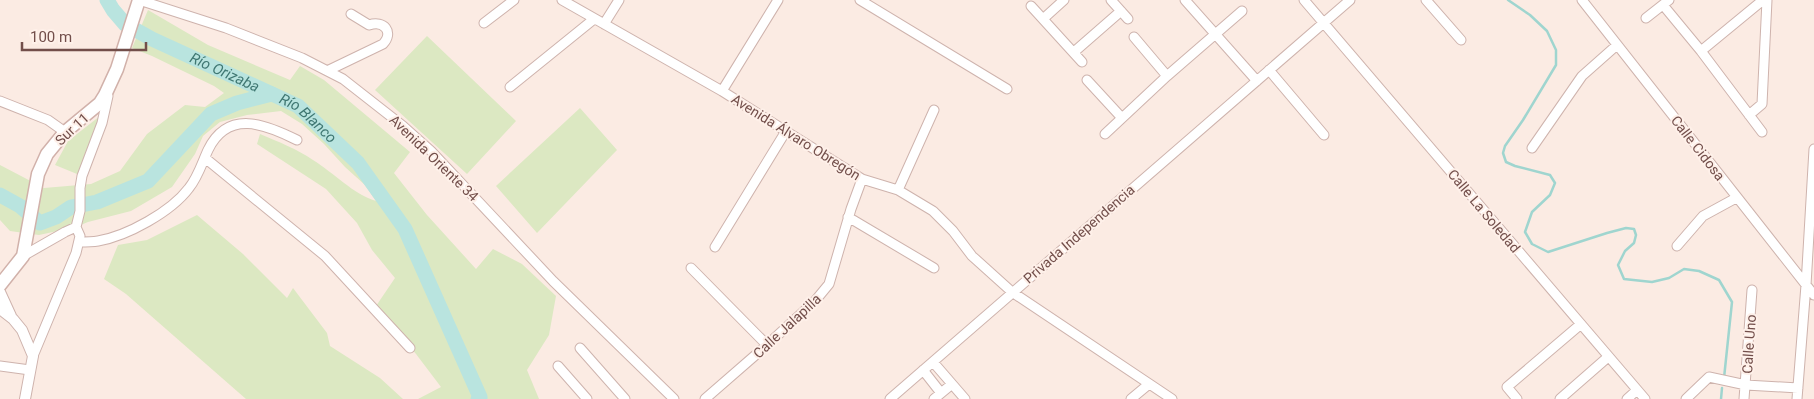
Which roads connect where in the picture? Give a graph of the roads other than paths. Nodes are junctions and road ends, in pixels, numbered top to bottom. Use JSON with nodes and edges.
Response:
{"nodes":[{"id":1,"x":139,"y":0,"type":"edge"},
{"id":2,"x":514,"y":0,"type":"edge"},
{"id":3,"x":562,"y":0,"type":"edge"},
{"id":4,"x":619,"y":0,"type":"edge"},
{"id":5,"x":778,"y":0,"type":"edge"},
{"id":6,"x":860,"y":0,"type":"edge"},
{"id":7,"x":1064,"y":0,"type":"edge"},
{"id":8,"x":1111,"y":0,"type":"edge"},
{"id":9,"x":1185,"y":0,"type":"edge"},
{"id":10,"x":1304,"y":0,"type":"edge"},
{"id":11,"x":1350,"y":0,"type":"edge"},
{"id":12,"x":1426,"y":0,"type":"edge"},
{"id":13,"x":1582,"y":0,"type":"edge"},
{"id":14,"x":1763,"y":0,"type":"edge"},
{"id":15,"x":1767,"y":0,"type":"edge"},
{"id":16,"x":1666,"y":2,"type":"edge"},
{"id":17,"x":1031,"y":6,"type":"dead end"},
{"id":18,"x":1121,"y":11,"type":"junction"},
{"id":19,"x":1242,"y":11,"type":"dead end"},
{"id":20,"x":351,"y":14,"type":"dead end"},
{"id":21,"x":1646,"y":18,"type":"dead end"},
{"id":22,"x":594,"y":19,"type":"junction"},
{"id":23,"x":1043,"y":19,"type":"junction"},
{"id":24,"x":1128,"y":19,"type":"dead end"},
{"id":25,"x":484,"y":23,"type":"dead end"},
{"id":26,"x":1324,"y":23,"type":"junction"},
{"id":27,"x":604,"y":24,"type":"junction"},
{"id":28,"x":1215,"y":34,"type":"junction"},
{"id":29,"x":1134,"y":37,"type":"dead end"},
{"id":30,"x":1461,"y":40,"type":"dead end"},
{"id":31,"x":1617,"y":45,"type":"junction"},
{"id":32,"x":1701,"y":51,"type":"junction"},
{"id":33,"x":1074,"y":52,"type":"junction"},
{"id":34,"x":1082,"y":62,"type":"dead end"},
{"id":35,"x":329,"y":70,"type":"junction"},
{"id":36,"x":1269,"y":70,"type":"junction"},
{"id":37,"x":1167,"y":76,"type":"junction"},
{"id":38,"x":1087,"y":80,"type":"dead end"},
{"id":39,"x":1258,"y":80,"type":"junction"},
{"id":40,"x":110,"y":85,"type":"junction"},
{"id":41,"x":510,"y":86,"type":"dead end"},
{"id":42,"x":1007,"y":89,"type":"dead end"},
{"id":43,"x":722,"y":91,"type":"junction"},
{"id":44,"x":0,"y":100,"type":"edge"},
{"id":45,"x":934,"y":110,"type":"dead end"},
{"id":46,"x":1749,"y":115,"type":"junction"},
{"id":47,"x":1122,"y":118,"type":"junction"},
{"id":48,"x":786,"y":131,"type":"junction"},
{"id":49,"x":65,"y":132,"type":"junction"},
{"id":50,"x":1762,"y":132,"type":"dead end"},
{"id":51,"x":1105,"y":134,"type":"dead end"},
{"id":52,"x":1324,"y":135,"type":"dead end"},
{"id":53,"x":297,"y":140,"type":"dead end"},
{"id":54,"x":1532,"y":148,"type":"dead end"},
{"id":55,"x":1814,"y":149,"type":"edge"},
{"id":56,"x":205,"y":158,"type":"junction"},
{"id":57,"x":862,"y":179,"type":"junction"},
{"id":58,"x":898,"y":190,"type":"junction"},
{"id":59,"x":1736,"y":198,"type":"junction"},
{"id":60,"x":848,"y":217,"type":"junction"},
{"id":61,"x":76,"y":226,"type":"junction"},
{"id":62,"x":78,"y":242,"type":"junction"},
{"id":63,"x":1677,"y":246,"type":"dead end"},
{"id":64,"x":715,"y":247,"type":"dead end"},
{"id":65,"x":23,"y":256,"type":"junction"},
{"id":66,"x":691,"y":268,"type":"dead end"},
{"id":67,"x":934,"y":268,"type":"dead end"},
{"id":68,"x":1806,"y":285,"type":"junction"},
{"id":69,"x":0,"y":286,"type":"edge"},
{"id":70,"x":1752,"y":290,"type":"dead end"},
{"id":71,"x":1012,"y":292,"type":"junction"},
{"id":72,"x":1814,"y":296,"type":"edge"},
{"id":73,"x":0,"y":309,"type":"edge"},
{"id":74,"x":13,"y":319,"type":"junction"},
{"id":75,"x":1581,"y":324,"type":"junction"},
{"id":76,"x":767,"y":345,"type":"junction"},
{"id":77,"x":410,"y":348,"type":"dead end"},
{"id":78,"x":580,"y":348,"type":"dead end"},
{"id":79,"x":33,"y":356,"type":"junction"},
{"id":80,"x":1608,"y":357,"type":"junction"},
{"id":81,"x":933,"y":362,"type":"junction"},
{"id":82,"x":0,"y":366,"type":"edge"},
{"id":83,"x":558,"y":366,"type":"dead end"},
{"id":84,"x":30,"y":370,"type":"junction"},
{"id":85,"x":923,"y":370,"type":"junction"},
{"id":86,"x":952,"y":384,"type":"junction"},
{"id":87,"x":1149,"y":384,"type":"junction"},
{"id":88,"x":1746,"y":386,"type":"junction"},
{"id":89,"x":1798,"y":388,"type":"junction"},
{"id":90,"x":1637,"y":390,"type":"junction"},
{"id":91,"x":938,"y":396,"type":"edge"},
{"id":92,"x":24,"y":399,"type":"edge"},
{"id":93,"x":587,"y":399,"type":"edge"},
{"id":94,"x":626,"y":399,"type":"edge"},
{"id":95,"x":674,"y":399,"type":"edge"},
{"id":96,"x":705,"y":399,"type":"edge"},
{"id":97,"x":890,"y":399,"type":"edge"},
{"id":98,"x":965,"y":399,"type":"edge"},
{"id":99,"x":1131,"y":399,"type":"edge"},
{"id":100,"x":1172,"y":399,"type":"edge"},
{"id":101,"x":1517,"y":399,"type":"edge"},
{"id":102,"x":1560,"y":399,"type":"edge"},
{"id":103,"x":1627,"y":399,"type":"edge"},
{"id":104,"x":1645,"y":399,"type":"edge"},
{"id":105,"x":1686,"y":399,"type":"edge"},
{"id":106,"x":1744,"y":399,"type":"edge"},
{"id":107,"x":1797,"y":399,"type":"edge"}],
"edges":[{"from":1,"to":35,"type":"street","name":"Avenida Oriente 34"},
{"from":1,"to":40,"type":"main road","name":"Sur 11"},
{"from":2,"to":25,"type":"street"},
{"from":3,"to":22,"type":"street","name":"Avenida Álvaro Obregón"},
{"from":4,"to":27,"type":"street"},
{"from":5,"to":43,"type":"street"},
{"from":6,"to":42,"type":"street"},
{"from":7,"to":23,"type":"street"},
{"from":8,"to":18,"type":"street"},
{"from":9,"to":28,"type":"street"},
{"from":10,"to":26,"type":"street","name":"Calle La Soledad"},
{"from":11,"to":26,"type":"street","name":"Privada Independencia"},
{"from":12,"to":30,"type":"street"},
{"from":13,"to":31,"type":"street","name":"Calle Cidosa"},
{"from":14,"to":32,"type":"street"},
{"from":15,"to":46,"type":"street"},
{"from":16,"to":21,"type":"street"},
{"from":16,"to":32,"type":"street"},
{"from":17,"to":23,"type":"street"},
{"from":18,"to":24,"type":"street"},
{"from":18,"to":33,"type":"street"},
{"from":19,"to":28,"type":"street"},
{"from":20,"to":35,"type":"street"},
{"from":22,"to":27,"type":"street","name":"Avenida Álvaro Obregón"},
{"from":22,"to":41,"type":"street"},
{"from":23,"to":33,"type":"street"},
{"from":26,"to":36,"type":"street","name":"Privada Independencia"},
{"from":26,"to":75,"type":"street","name":"Calle La Soledad"},
{"from":27,"to":43,"type":"street","name":"Avenida Álvaro Obregón"},
{"from":28,"to":37,"type":"street"},
{"from":28,"to":39,"type":"street"},
{"from":29,"to":37,"type":"street"},
{"from":31,"to":54,"type":"street"},
{"from":31,"to":59,"type":"street","name":"Calle Cidosa"},
{"from":32,"to":46,"type":"street"},
{"from":33,"to":34,"type":"street"},
{"from":35,"to":95,"type":"street","name":"Avenida Oriente 34"},
{"from":36,"to":39,"type":"street","name":"Privada Independencia"},
{"from":36,"to":52,"type":"street"},
{"from":37,"to":47,"type":"street"},
{"from":38,"to":47,"type":"street"},
{"from":39,"to":71,"type":"street","name":"Privada Independencia"},
{"from":40,"to":49,"type":"main road","name":"Sur 11"},
{"from":40,"to":61,"type":"street"},
{"from":43,"to":48,"type":"street","name":"Avenida Álvaro Obregón"},
{"from":44,"to":49,"type":"street"},
{"from":45,"to":58,"type":"street"},
{"from":46,"to":50,"type":"street"},
{"from":47,"to":51,"type":"street"},
{"from":48,"to":57,"type":"street","name":"Avenida Álvaro Obregón"},
{"from":48,"to":64,"type":"street"},
{"from":49,"to":65,"type":"main road","name":"Sur 11"},
{"from":53,"to":56,"type":"street"},
{"from":55,"to":68,"type":"street"},
{"from":56,"to":62,"type":"street"},
{"from":56,"to":77,"type":"street"},
{"from":57,"to":58,"type":"street","name":"Avenida Álvaro Obregón"},
{"from":57,"to":60,"type":"street","name":"Calle Jalapilla"},
{"from":58,"to":71,"type":"street","name":"Avenida Álvaro Obregón"},
{"from":59,"to":63,"type":"street"},
{"from":59,"to":68,"type":"street","name":"Calle Cidosa"},
{"from":60,"to":67,"type":"street"},
{"from":60,"to":76,"type":"street","name":"Calle Jalapilla"},
{"from":61,"to":62,"type":"street"},
{"from":61,"to":65,"type":"street"},
{"from":62,"to":79,"type":"street"},
{"from":65,"to":69,"type":"main road","name":"Sur 11"},
{"from":66,"to":76,"type":"street"},
{"from":68,"to":72,"type":"street","name":"Calle Cidosa"},
{"from":68,"to":89,"type":"street"},
{"from":69,"to":74,"type":"street"},
{"from":70,"to":88,"type":"street","name":"Calle Uno"},
{"from":71,"to":81,"type":"street","name":"Privada Independencia"},
{"from":71,"to":87,"type":"street","name":"Avenida Álvaro Obregón"},
{"from":73,"to":74,"type":"street"},
{"from":74,"to":79,"type":"street"},
{"from":75,"to":80,"type":"street","name":"Calle La Soledad"},
{"from":75,"to":101,"type":"street"},
{"from":76,"to":96,"type":"street","name":"Calle Jalapilla"},
{"from":78,"to":94,"type":"street"},
{"from":79,"to":84,"type":"street"},
{"from":80,"to":90,"type":"street","name":"Calle La Soledad"},
{"from":80,"to":102,"type":"street"},
{"from":81,"to":85,"type":"street","name":"Privada Independencia"},
{"from":81,"to":86,"type":"street"},
{"from":82,"to":84,"type":"street"},
{"from":83,"to":93,"type":"street"},
{"from":84,"to":92,"type":"street"},
{"from":85,"to":91,"type":"street"},
{"from":85,"to":97,"type":"street","name":"Privada Independencia"},
{"from":86,"to":91,"type":"street"},
{"from":86,"to":98,"type":"street"},
{"from":87,"to":99,"type":"street"},
{"from":87,"to":100,"type":"street","name":"Avenida Álvaro Obregón"},
{"from":88,"to":89,"type":"street"},
{"from":88,"to":105,"type":"street"},
{"from":88,"to":106,"type":"street","name":"Calle Uno"},
{"from":89,"to":107,"type":"street"},
{"from":90,"to":103,"type":"street"},
{"from":90,"to":104,"type":"street","name":"Calle La Soledad"}]}
